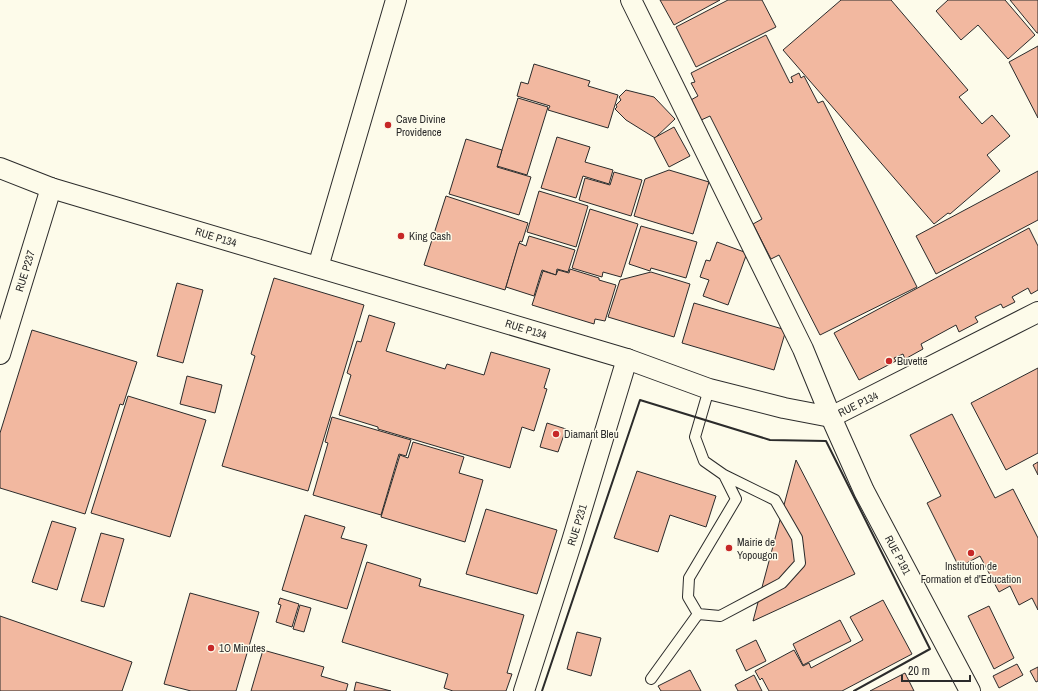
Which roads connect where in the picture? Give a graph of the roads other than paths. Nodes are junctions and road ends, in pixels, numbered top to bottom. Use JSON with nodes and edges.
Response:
{"nodes":[{"id":1,"x":396,"y":0,"type":"edge"},
{"id":2,"x":631,"y":0,"type":"edge"},
{"id":3,"x":0,"y":168,"type":"edge"},
{"id":4,"x":51,"y":188,"type":"junction"},
{"id":5,"x":318,"y":267,"type":"junction"},
{"id":6,"x":1036,"y":319,"type":"edge"},
{"id":7,"x":0,"y":354,"type":"edge"},
{"id":8,"x":627,"y":359,"type":"junction"},
{"id":9,"x":709,"y":389,"type":"junction"},
{"id":10,"x":831,"y":417,"type":"junction"},
{"id":11,"x":724,"y":475,"type":"junction"},
{"id":12,"x":698,"y":614,"type":"junction"},
{"id":13,"x":651,"y":679,"type":"dead end"},
{"id":14,"x":524,"y":691,"type":"edge"},
{"id":15,"x":970,"y":691,"type":"edge"}],
"edges":[{"from":1,"to":5,"type":"street"},
{"from":2,"to":10,"type":"street","name":"RUE P191"},
{"from":3,"to":4,"type":"street","name":"RUE P134"},
{"from":4,"to":5,"type":"street","name":"RUE P134"},
{"from":4,"to":7,"type":"street","name":"RUE P237"},
{"from":5,"to":8,"type":"street","name":"RUE P134"},
{"from":6,"to":10,"type":"street","name":"RUE P134"},
{"from":8,"to":9,"type":"street","name":"RUE P134"},
{"from":8,"to":14,"type":"street","name":"RUE P231"},
{"from":9,"to":10,"type":"street","name":"RUE P134"},
{"from":9,"to":11,"type":"lane"},
{"from":10,"to":15,"type":"street","name":"RUE P191"},
{"from":11,"to":12,"type":"lane"},
{"from":11,"to":12,"type":"lane"},
{"from":12,"to":13,"type":"lane"}]}
